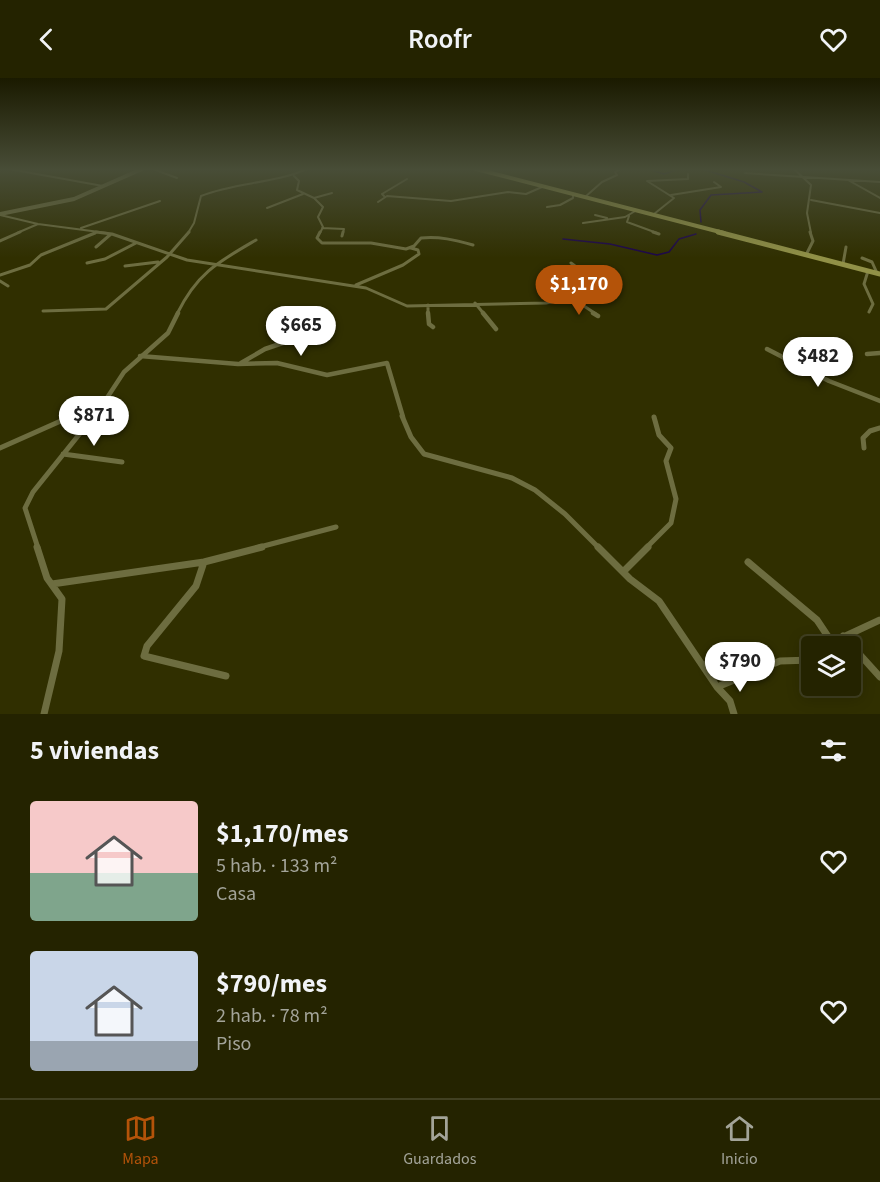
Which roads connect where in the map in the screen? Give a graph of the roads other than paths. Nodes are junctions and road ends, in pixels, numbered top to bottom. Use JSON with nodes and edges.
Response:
{"nodes":[{"id":1,"x":314,"y":198,"type":"edge"},
{"id":2,"x":70,"y":199,"type":"edge"},
{"id":3,"x":200,"y":199,"type":"edge"},
{"id":4,"x":291,"y":199,"type":"edge"},
{"id":5,"x":381,"y":199,"type":"edge"},
{"id":6,"x":420,"y":199,"type":"edge"},
{"id":7,"x":466,"y":199,"type":"edge"},
{"id":8,"x":572,"y":199,"type":"edge"},
{"id":9,"x":592,"y":199,"type":"edge"},
{"id":10,"x":674,"y":199,"type":"edge"},
{"id":11,"x":811,"y":200,"type":"joint"},
{"id":12,"x":160,"y":201,"type":"dead end"},
{"id":13,"x":378,"y":202,"type":"dead end"},
{"id":14,"x":547,"y":207,"type":"dead end"},
{"id":15,"x":267,"y":208,"type":"dead end"},
{"id":16,"x":637,"y":210,"type":"junction"},
{"id":17,"x":880,"y":213,"type":"edge"},
{"id":18,"x":654,"y":214,"type":"junction"},
{"id":19,"x":595,"y":215,"type":"dead end"},
{"id":20,"x":1,"y":216,"type":"edge"},
{"id":21,"x":629,"y":216,"type":"junction"},
{"id":22,"x":608,"y":219,"type":"junction"},
{"id":23,"x":583,"y":223,"type":"dead end"},
{"id":24,"x":38,"y":224,"type":"junction"},
{"id":25,"x":322,"y":228,"type":"junction"},
{"id":26,"x":79,"y":229,"type":"junction"},
{"id":27,"x":96,"y":232,"type":"junction"},
{"id":28,"x":111,"y":234,"type":"junction"},
{"id":29,"x":659,"y":234,"type":"dead end"},
{"id":30,"x":342,"y":236,"type":"dead end"},
{"id":31,"x":256,"y":240,"type":"dead end"},
{"id":32,"x":0,"y":241,"type":"edge"},
{"id":33,"x":136,"y":243,"type":"junction"},
{"id":34,"x":473,"y":245,"type":"dead end"},
{"id":35,"x":96,"y":247,"type":"dead end"},
{"id":36,"x":846,"y":247,"type":"dead end"},
{"id":37,"x":411,"y":248,"type":"junction"},
{"id":38,"x":168,"y":254,"type":"junction"},
{"id":39,"x":807,"y":254,"type":"junction"},
{"id":40,"x":862,"y":258,"type":"dead end"},
{"id":41,"x":160,"y":261,"type":"junction"},
{"id":42,"x":87,"y":263,"type":"dead end"},
{"id":43,"x":571,"y":263,"type":"dead end"},
{"id":44,"x":843,"y":264,"type":"junction"},
{"id":45,"x":212,"y":265,"type":"junction"},
{"id":46,"x":125,"y":266,"type":"dead end"},
{"id":47,"x":868,"y":271,"type":"junction"},
{"id":48,"x":878,"y":274,"type":"edge"},
{"id":49,"x":0,"y":275,"type":"edge"},
{"id":50,"x":0,"y":280,"type":"edge"},
{"id":51,"x":8,"y":286,"type":"dead end"},
{"id":52,"x":353,"y":286,"type":"junction"},
{"id":53,"x":572,"y":298,"type":"junction"},
{"id":54,"x":475,"y":303,"type":"junction"},
{"id":55,"x":428,"y":305,"type":"junction"},
{"id":56,"x":43,"y":311,"type":"dead end"},
{"id":57,"x":869,"y":312,"type":"dead end"},
{"id":58,"x":598,"y":316,"type":"dead end"},
{"id":59,"x":433,"y":327,"type":"dead end"},
{"id":60,"x":496,"y":329,"type":"dead end"},
{"id":61,"x":306,"y":335,"type":"dead end"},
{"id":62,"x":767,"y":349,"type":"dead end"},
{"id":63,"x":880,"y":353,"type":"edge"},
{"id":64,"x":867,"y":354,"type":"dead end"},
{"id":65,"x":140,"y":356,"type":"junction"},
{"id":66,"x":238,"y":364,"type":"junction"},
{"id":67,"x":880,"y":401,"type":"edge"},
{"id":68,"x":101,"y":407,"type":"junction"},
{"id":69,"x":654,"y":417,"type":"dead end"},
{"id":70,"x":880,"y":428,"type":"edge"},
{"id":71,"x":0,"y":448,"type":"edge"},
{"id":72,"x":864,"y":448,"type":"dead end"},
{"id":73,"x":63,"y":454,"type":"junction"},
{"id":74,"x":122,"y":462,"type":"dead end"},
{"id":75,"x":336,"y":527,"type":"dead end"},
{"id":76,"x":204,"y":562,"type":"junction"},
{"id":77,"x":748,"y":562,"type":"dead end"},
{"id":78,"x":623,"y":572,"type":"junction"},
{"id":79,"x":52,"y":584,"type":"junction"},
{"id":80,"x":880,"y":620,"type":"edge"},
{"id":81,"x":828,"y":636,"type":"edge"},
{"id":82,"x":843,"y":636,"type":"edge"},
{"id":83,"x":861,"y":656,"type":"edge"},
{"id":84,"x":801,"y":660,"type":"edge"},
{"id":85,"x":226,"y":676,"type":"dead end"},
{"id":86,"x":880,"y":677,"type":"edge"},
{"id":87,"x":717,"y":687,"type":"junction"},
{"id":88,"x":44,"y":714,"type":"edge"},
{"id":89,"x":734,"y":714,"type":"edge"}],
"edges":[{"from":1,"to":25,"type":"street"},
{"from":2,"to":20,"type":"street"},
{"from":3,"to":38,"type":"street"},
{"from":4,"to":15,"type":"street"},
{"from":5,"to":13,"type":"street"},
{"from":6,"to":7,"type":"street"},
{"from":8,"to":14,"type":"street"},
{"from":9,"to":16,"type":"main road"},
{"from":10,"to":18,"type":"street"},
{"from":11,"to":17,"type":"street"},
{"from":11,"to":39,"type":"street"},
{"from":12,"to":26,"type":"street"},
{"from":16,"to":18,"type":"main road"},
{"from":16,"to":21,"type":"street"},
{"from":18,"to":39,"type":"main road"},
{"from":19,"to":22,"type":"street"},
{"from":20,"to":24,"type":"street"},
{"from":21,"to":22,"type":"street"},
{"from":21,"to":29,"type":"street"},
{"from":22,"to":23,"type":"street"},
{"from":24,"to":26,"type":"street"},
{"from":24,"to":32,"type":"street"},
{"from":25,"to":30,"type":"street"},
{"from":25,"to":37,"type":"street"},
{"from":26,"to":27,"type":"street"},
{"from":27,"to":28,"type":"street"},
{"from":27,"to":49,"type":"street"},
{"from":28,"to":33,"type":"street"},
{"from":28,"to":35,"type":"street"},
{"from":31,"to":45,"type":"street"},
{"from":33,"to":38,"type":"street"},
{"from":33,"to":42,"type":"street"},
{"from":34,"to":37,"type":"street"},
{"from":36,"to":44,"type":"street"},
{"from":37,"to":52,"type":"street"},
{"from":38,"to":41,"type":"street"},
{"from":38,"to":45,"type":"street"},
{"from":39,"to":44,"type":"main road"},
{"from":40,"to":48,"type":"street"},
{"from":41,"to":46,"type":"street"},
{"from":41,"to":56,"type":"street"},
{"from":43,"to":53,"type":"street"},
{"from":44,"to":47,"type":"main road"},
{"from":45,"to":52,"type":"street"},
{"from":45,"to":65,"type":"street"},
{"from":47,"to":48,"type":"main road"},
{"from":47,"to":57,"type":"street"},
{"from":50,"to":51,"type":"street"},
{"from":52,"to":55,"type":"street"},
{"from":53,"to":54,"type":"street"},
{"from":53,"to":58,"type":"street"},
{"from":54,"to":55,"type":"street"},
{"from":54,"to":60,"type":"street"},
{"from":55,"to":59,"type":"street"},
{"from":61,"to":66,"type":"street"},
{"from":62,"to":67,"type":"street"},
{"from":63,"to":64,"type":"street"},
{"from":65,"to":66,"type":"street"},
{"from":65,"to":68,"type":"street"},
{"from":66,"to":78,"type":"street"},
{"from":68,"to":71,"type":"street"},
{"from":68,"to":73,"type":"street"},
{"from":69,"to":78,"type":"street"},
{"from":70,"to":72,"type":"street"},
{"from":73,"to":74,"type":"street"},
{"from":73,"to":79,"type":"street"},
{"from":75,"to":76,"type":"street"},
{"from":76,"to":79,"type":"street"},
{"from":76,"to":85,"type":"street"},
{"from":77,"to":81,"type":"street"},
{"from":78,"to":87,"type":"street"},
{"from":79,"to":88,"type":"street"},
{"from":80,"to":82,"type":"street"},
{"from":83,"to":86,"type":"street"},
{"from":84,"to":87,"type":"street"},
{"from":87,"to":89,"type":"street"}]}
